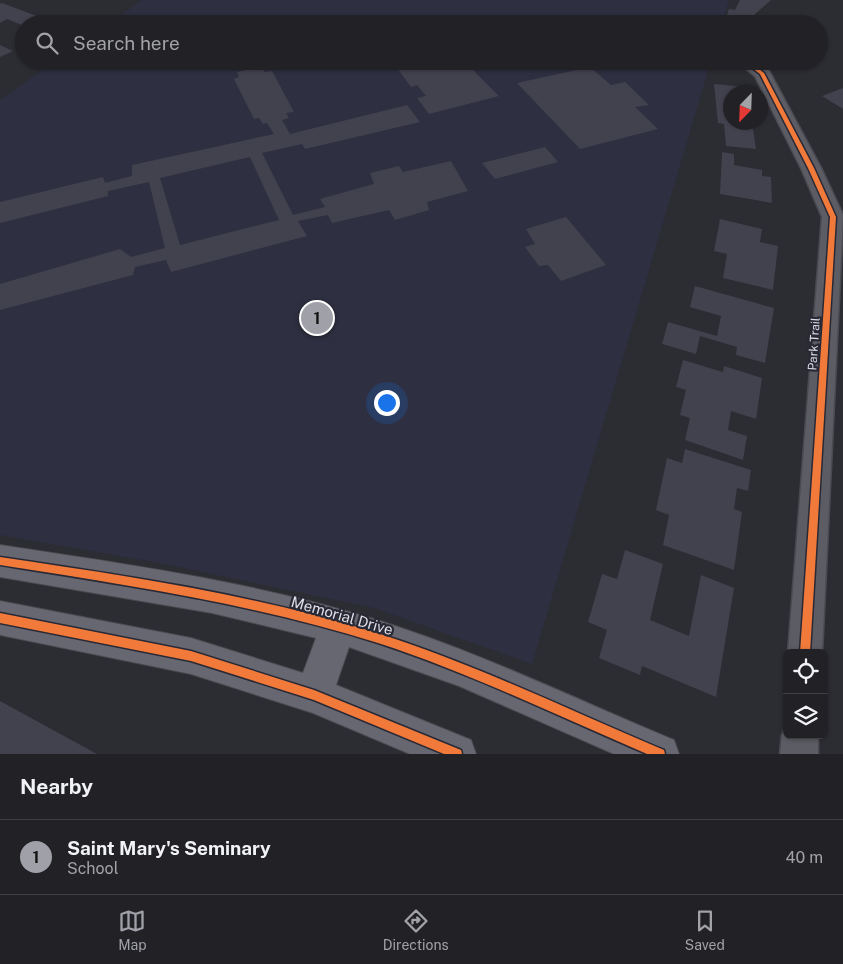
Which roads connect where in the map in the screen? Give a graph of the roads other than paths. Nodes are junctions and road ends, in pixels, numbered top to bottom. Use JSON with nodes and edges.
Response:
{"nodes":[{"id":1,"x":758,"y":70,"type":"edge"},
{"id":2,"x":838,"y":217,"type":"edge"},
{"id":3,"x":0,"y":561,"type":"edge"},
{"id":4,"x":0,"y":618,"type":"edge"},
{"id":5,"x":338,"y":626,"type":"junction"},
{"id":6,"x":805,"y":649,"type":"edge"},
{"id":7,"x":314,"y":695,"type":"junction"},
{"id":8,"x":800,"y":739,"type":"edge"},
{"id":9,"x":457,"y":754,"type":"edge"},
{"id":10,"x":660,"y":754,"type":"edge"},
{"id":11,"x":799,"y":754,"type":"edge"}],
"edges":[{"from":1,"to":2,"type":"street","name":"Park Trail"},
{"from":2,"to":6,"type":"street","name":"Park Trail"},
{"from":3,"to":5,"type":"main road","name":"Memorial Drive"},
{"from":4,"to":7,"type":"main road"},
{"from":5,"to":7,"type":"main road"},
{"from":5,"to":10,"type":"main road","name":"Memorial Drive"},
{"from":7,"to":9,"type":"main road"},
{"from":8,"to":11,"type":"street"}]}
